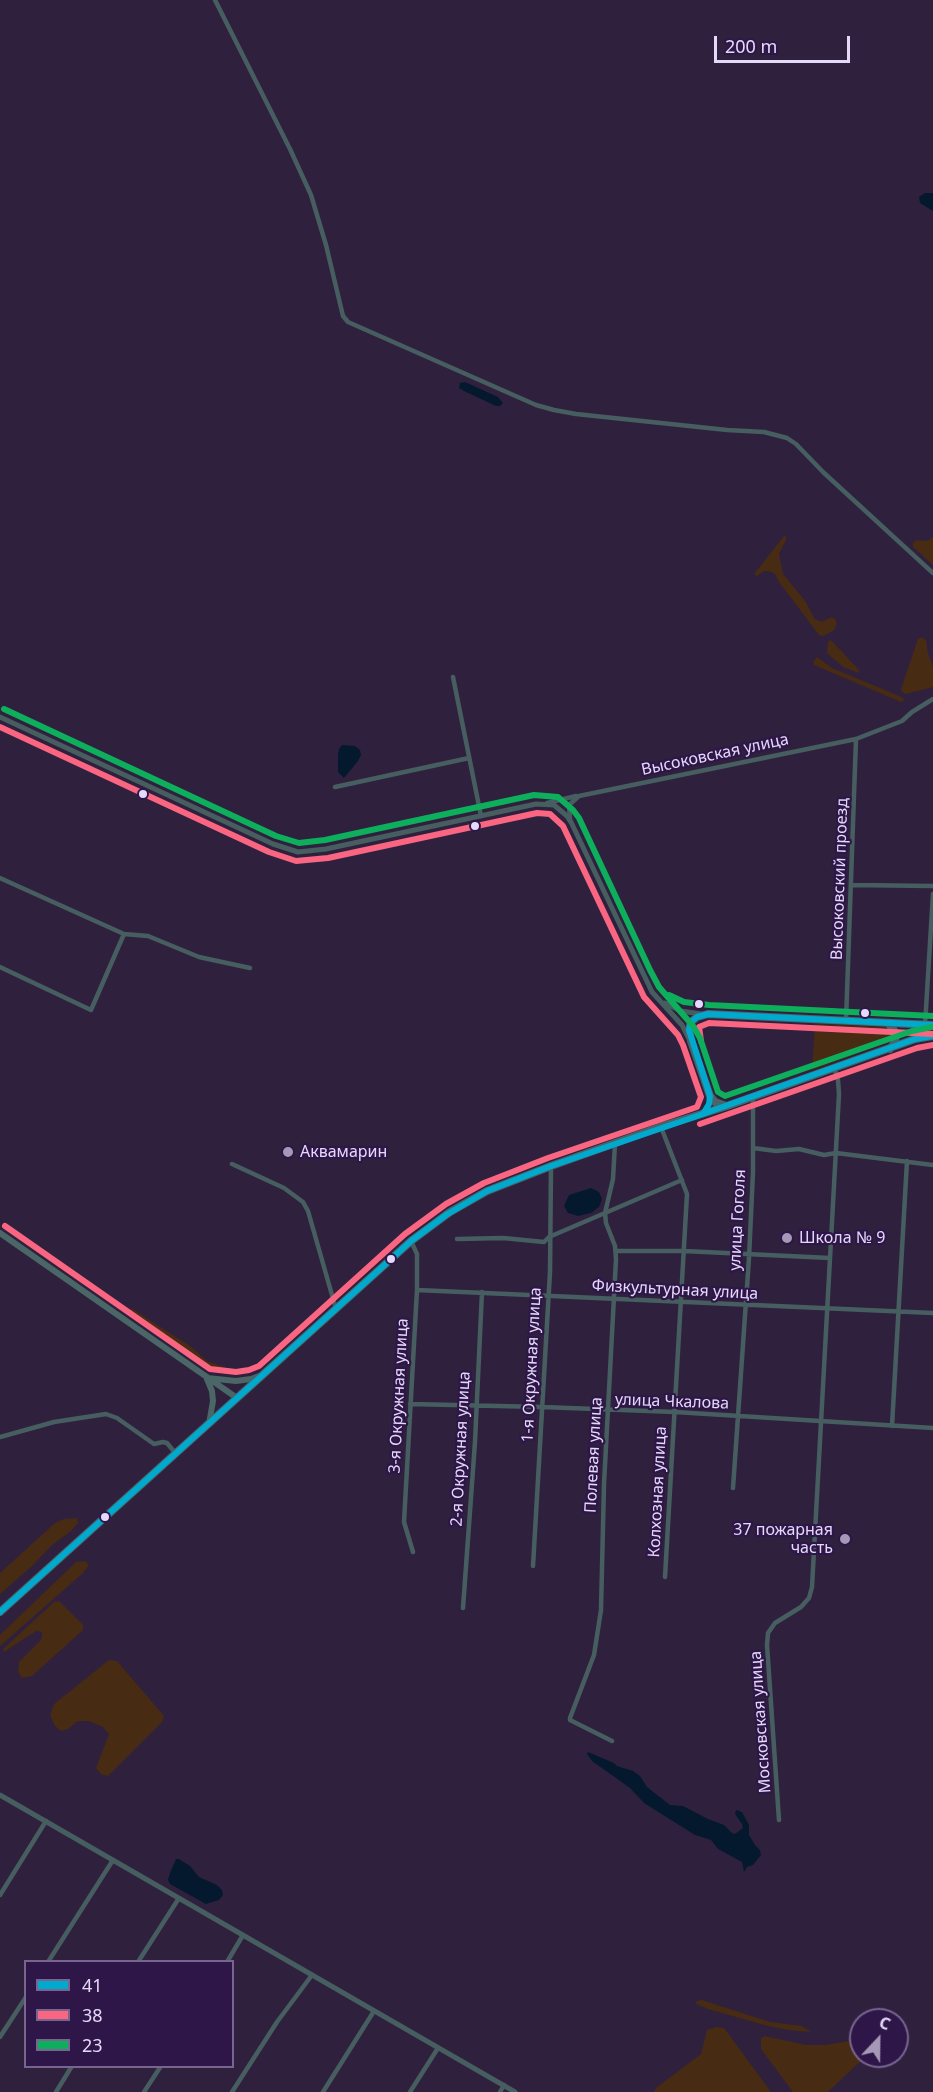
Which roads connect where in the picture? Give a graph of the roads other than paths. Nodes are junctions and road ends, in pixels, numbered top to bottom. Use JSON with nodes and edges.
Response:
{"nodes":[{"id":1,"x":215,"y":0,"type":"edge"},
{"id":2,"x":933,"y":573,"type":"edge"},
{"id":3,"x":453,"y":676,"type":"dead end"},
{"id":4,"x":933,"y":699,"type":"edge"},
{"id":5,"x":0,"y":717,"type":"edge"},
{"id":6,"x":856,"y":739,"type":"junction"},
{"id":7,"x":469,"y":758,"type":"junction"},
{"id":8,"x":335,"y":787,"type":"dead end"},
{"id":9,"x":579,"y":796,"type":"junction"},
{"id":10,"x":547,"y":803,"type":"junction"},
{"id":11,"x":481,"y":816,"type":"junction"},
{"id":12,"x":571,"y":822,"type":"junction"},
{"id":13,"x":0,"y":878,"type":"edge"},
{"id":14,"x":852,"y":885,"type":"junction"},
{"id":15,"x":933,"y":886,"type":"edge"},
{"id":16,"x":933,"y":894,"type":"edge"},
{"id":17,"x":124,"y":934,"type":"junction"},
{"id":18,"x":0,"y":967,"type":"edge"},
{"id":19,"x":250,"y":968,"type":"dead end"},
{"id":20,"x":652,"y":992,"type":"junction"},
{"id":21,"x":708,"y":1014,"type":"junction"},
{"id":22,"x":846,"y":1021,"type":"junction"},
{"id":23,"x":888,"y":1023,"type":"junction"},
{"id":24,"x":929,"y":1025,"type":"edge"},
{"id":25,"x":933,"y":1036,"type":"edge"},
{"id":26,"x":691,"y":1041,"type":"junction"},
{"id":27,"x":890,"y":1048,"type":"junction"},
{"id":28,"x":834,"y":1067,"type":"junction"},
{"id":29,"x":710,"y":1096,"type":"junction"},
{"id":30,"x":753,"y":1097,"type":"junction"},
{"id":31,"x":728,"y":1106,"type":"junction"},
{"id":32,"x":703,"y":1114,"type":"junction"},
{"id":33,"x":661,"y":1127,"type":"junction"},
{"id":34,"x":615,"y":1143,"type":"junction"},
{"id":35,"x":753,"y":1148,"type":"junction"},
{"id":36,"x":836,"y":1153,"type":"junction"},
{"id":37,"x":907,"y":1161,"type":"junction"},
{"id":38,"x":232,"y":1164,"type":"dead end"},
{"id":39,"x":933,"y":1165,"type":"edge"},
{"id":40,"x":551,"y":1166,"type":"junction"},
{"id":41,"x":682,"y":1180,"type":"junction"},
{"id":42,"x":605,"y":1213,"type":"junction"},
{"id":43,"x":0,"y":1233,"type":"edge"},
{"id":44,"x":549,"y":1237,"type":"junction"},
{"id":45,"x":457,"y":1239,"type":"dead end"},
{"id":46,"x":411,"y":1241,"type":"junction"},
{"id":47,"x":616,"y":1251,"type":"junction"},
{"id":48,"x":684,"y":1251,"type":"junction"},
{"id":49,"x":749,"y":1254,"type":"junction"},
{"id":50,"x":830,"y":1258,"type":"junction"},
{"id":51,"x":417,"y":1290,"type":"junction"},
{"id":52,"x":482,"y":1292,"type":"junction"},
{"id":53,"x":548,"y":1295,"type":"junction"},
{"id":54,"x":614,"y":1299,"type":"junction"},
{"id":55,"x":682,"y":1301,"type":"junction"},
{"id":56,"x":746,"y":1305,"type":"junction"},
{"id":57,"x":336,"y":1309,"type":"junction"},
{"id":58,"x":828,"y":1309,"type":"junction"},
{"id":59,"x":898,"y":1311,"type":"junction"},
{"id":60,"x":933,"y":1313,"type":"edge"},
{"id":61,"x":264,"y":1374,"type":"junction"},
{"id":62,"x":207,"y":1378,"type":"junction"},
{"id":63,"x":237,"y":1398,"type":"junction"},
{"id":64,"x":410,"y":1404,"type":"junction"},
{"id":65,"x":476,"y":1405,"type":"junction"},
{"id":66,"x":542,"y":1407,"type":"junction"},
{"id":67,"x":608,"y":1411,"type":"junction"},
{"id":68,"x":675,"y":1412,"type":"junction"},
{"id":69,"x":738,"y":1416,"type":"junction"},
{"id":70,"x":822,"y":1421,"type":"junction"},
{"id":71,"x":208,"y":1425,"type":"junction"},
{"id":72,"x":892,"y":1426,"type":"junction"},
{"id":73,"x":933,"y":1428,"type":"edge"},
{"id":74,"x":0,"y":1437,"type":"edge"},
{"id":75,"x":176,"y":1454,"type":"junction"},
{"id":76,"x":733,"y":1488,"type":"dead end"},
{"id":77,"x":413,"y":1552,"type":"dead end"},
{"id":78,"x":533,"y":1566,"type":"dead end"},
{"id":79,"x":665,"y":1577,"type":"dead end"},
{"id":80,"x":463,"y":1608,"type":"dead end"},
{"id":81,"x":0,"y":1612,"type":"edge"},
{"id":82,"x":612,"y":1741,"type":"dead end"},
{"id":83,"x":0,"y":1795,"type":"edge"},
{"id":84,"x":779,"y":1820,"type":"dead end"},
{"id":85,"x":46,"y":1821,"type":"junction"},
{"id":86,"x":113,"y":1860,"type":"junction"},
{"id":87,"x":0,"y":1895,"type":"edge"},
{"id":88,"x":178,"y":1898,"type":"junction"},
{"id":89,"x":243,"y":1935,"type":"junction"},
{"id":90,"x":49,"y":1960,"type":"edge"},
{"id":91,"x":139,"y":1960,"type":"edge"},
{"id":92,"x":228,"y":1960,"type":"edge"},
{"id":93,"x":312,"y":1975,"type":"junction"},
{"id":94,"x":24,"y":2000,"type":"edge"},
{"id":95,"x":374,"y":2011,"type":"junction"},
{"id":96,"x":0,"y":2037,"type":"edge"},
{"id":97,"x":438,"y":2048,"type":"junction"},
{"id":98,"x":71,"y":2068,"type":"edge"},
{"id":99,"x":159,"y":2068,"type":"edge"},
{"id":100,"x":504,"y":2085,"type":"junction"},
{"id":101,"x":146,"y":2091,"type":"edge"},
{"id":102,"x":56,"y":2092,"type":"edge"},
{"id":103,"x":232,"y":2092,"type":"edge"},
{"id":104,"x":323,"y":2092,"type":"edge"},
{"id":105,"x":410,"y":2092,"type":"edge"},
{"id":106,"x":500,"y":2092,"type":"edge"},
{"id":107,"x":515,"y":2092,"type":"edge"}],
"edges":[{"from":1,"to":2,"type":"street"},
{"from":3,"to":7,"type":"street"},
{"from":4,"to":6,"type":"street","name":"Высоковская улица"},
{"from":5,"to":11,"type":"street"},
{"from":6,"to":9,"type":"street","name":"Высоковская улица"},
{"from":6,"to":14,"type":"street","name":"Высоковский проезд"},
{"from":7,"to":8,"type":"street"},
{"from":7,"to":11,"type":"street"},
{"from":9,"to":10,"type":"street","name":"Высоковская улица"},
{"from":9,"to":12,"type":"street"},
{"from":10,"to":11,"type":"street"},
{"from":10,"to":12,"type":"street"},
{"from":12,"to":20,"type":"street"},
{"from":13,"to":17,"type":"street"},
{"from":14,"to":15,"type":"street"},
{"from":14,"to":22,"type":"street","name":"Высоковский проезд"},
{"from":16,"to":24,"type":"street"},
{"from":17,"to":18,"type":"street"},
{"from":17,"to":19,"type":"street"},
{"from":20,"to":21,"type":"street"},
{"from":20,"to":26,"type":"street"},
{"from":21,"to":22,"type":"highway"},
{"from":21,"to":26,"type":"highway"},
{"from":22,"to":23,"type":"highway"},
{"from":23,"to":24,"type":"highway"},
{"from":23,"to":27,"type":"highway"},
{"from":25,"to":27,"type":"highway"},
{"from":26,"to":29,"type":"highway"},
{"from":27,"to":28,"type":"highway"},
{"from":28,"to":30,"type":"highway"},
{"from":28,"to":36,"type":"street","name":"Московская улица"},
{"from":29,"to":31,"type":"highway"},
{"from":29,"to":32,"type":"highway"},
{"from":30,"to":31,"type":"highway"},
{"from":30,"to":35,"type":"street","name":"улица Гоголя"},
{"from":31,"to":32,"type":"highway"},
{"from":32,"to":33,"type":"highway"},
{"from":33,"to":34,"type":"highway"},
{"from":33,"to":41,"type":"street","name":"Колхозная улица"},
{"from":34,"to":40,"type":"highway"},
{"from":34,"to":42,"type":"street"},
{"from":35,"to":36,"type":"street"},
{"from":35,"to":49,"type":"street","name":"улица Гоголя"},
{"from":36,"to":37,"type":"street"},
{"from":36,"to":50,"type":"street","name":"Московская улица"},
{"from":37,"to":39,"type":"street"},
{"from":37,"to":59,"type":"street"},
{"from":38,"to":57,"type":"street"},
{"from":40,"to":44,"type":"street","name":"1-я Окружная улица"},
{"from":40,"to":46,"type":"highway"},
{"from":41,"to":42,"type":"street"},
{"from":41,"to":48,"type":"street","name":"Колхозная улица"},
{"from":42,"to":44,"type":"street"},
{"from":42,"to":47,"type":"street","name":"Полевая улица"},
{"from":43,"to":62,"type":"main road"},
{"from":44,"to":45,"type":"street"},
{"from":44,"to":53,"type":"street","name":"1-я Окружная улица"},
{"from":46,"to":51,"type":"street","name":"3-я Окружная улица"},
{"from":46,"to":57,"type":"highway"},
{"from":47,"to":48,"type":"street"},
{"from":47,"to":54,"type":"street","name":"Полевая улица"},
{"from":48,"to":49,"type":"street"},
{"from":48,"to":55,"type":"street","name":"Колхозная улица"},
{"from":49,"to":50,"type":"street"},
{"from":49,"to":56,"type":"street","name":"улица Гоголя"},
{"from":50,"to":58,"type":"street","name":"Московская улица"},
{"from":51,"to":52,"type":"street","name":"Физкультурная улица"},
{"from":51,"to":64,"type":"street","name":"3-я Окружная улица"},
{"from":52,"to":53,"type":"street","name":"Физкультурная улица"},
{"from":52,"to":65,"type":"street","name":"2-я Окружная улица"},
{"from":53,"to":54,"type":"street","name":"Физкультурная улица"},
{"from":53,"to":66,"type":"street","name":"1-я Окружная улица"},
{"from":54,"to":55,"type":"street","name":"Физкультурная улица"},
{"from":54,"to":67,"type":"street","name":"Полевая улица"},
{"from":55,"to":56,"type":"street","name":"Физкультурная улица"},
{"from":55,"to":68,"type":"street","name":"Колхозная улица"},
{"from":56,"to":58,"type":"street","name":"Физкультурная улица"},
{"from":56,"to":69,"type":"street","name":"улица Гоголя"},
{"from":57,"to":61,"type":"highway"},
{"from":58,"to":59,"type":"street","name":"Физкультурная улица"},
{"from":58,"to":70,"type":"street","name":"Московская улица"},
{"from":59,"to":60,"type":"street","name":"Физкультурная улица"},
{"from":59,"to":72,"type":"street"},
{"from":61,"to":62,"type":"main road"},
{"from":61,"to":63,"type":"highway"},
{"from":62,"to":63,"type":"main road"},
{"from":62,"to":71,"type":"main road"},
{"from":63,"to":71,"type":"highway"},
{"from":64,"to":65,"type":"street","name":"улица Чкалова"},
{"from":64,"to":77,"type":"street","name":"3-я Окружная улица"},
{"from":65,"to":66,"type":"street","name":"улица Чкалова"},
{"from":65,"to":80,"type":"street","name":"2-я Окружная улица"},
{"from":66,"to":67,"type":"street","name":"улица Чкалова"},
{"from":66,"to":78,"type":"street","name":"1-я Окружная улица"},
{"from":67,"to":68,"type":"street","name":"улица Чкалова"},
{"from":67,"to":82,"type":"street","name":"Полевая улица"},
{"from":68,"to":69,"type":"street","name":"улица Чкалова"},
{"from":68,"to":79,"type":"street","name":"Колхозная улица"},
{"from":69,"to":70,"type":"street","name":"улица Чкалова"},
{"from":69,"to":76,"type":"street","name":"улица Гоголя"},
{"from":70,"to":72,"type":"street","name":"улица Чкалова"},
{"from":70,"to":84,"type":"street","name":"Московская улица"},
{"from":71,"to":75,"type":"highway"},
{"from":72,"to":73,"type":"street","name":"улица Чкалова"},
{"from":74,"to":75,"type":"street"},
{"from":75,"to":81,"type":"highway"},
{"from":83,"to":85,"type":"street"},
{"from":85,"to":86,"type":"street"},
{"from":85,"to":87,"type":"street"},
{"from":86,"to":88,"type":"street"},
{"from":86,"to":90,"type":"street"},
{"from":88,"to":89,"type":"street"},
{"from":88,"to":91,"type":"street"},
{"from":89,"to":92,"type":"street"},
{"from":89,"to":93,"type":"street"},
{"from":93,"to":95,"type":"street"},
{"from":93,"to":103,"type":"street"},
{"from":94,"to":96,"type":"street"},
{"from":95,"to":97,"type":"street"},
{"from":95,"to":104,"type":"street"},
{"from":97,"to":100,"type":"street"},
{"from":97,"to":105,"type":"street"},
{"from":98,"to":102,"type":"street"},
{"from":99,"to":101,"type":"street"},
{"from":100,"to":106,"type":"street"},
{"from":100,"to":107,"type":"street"}]}
